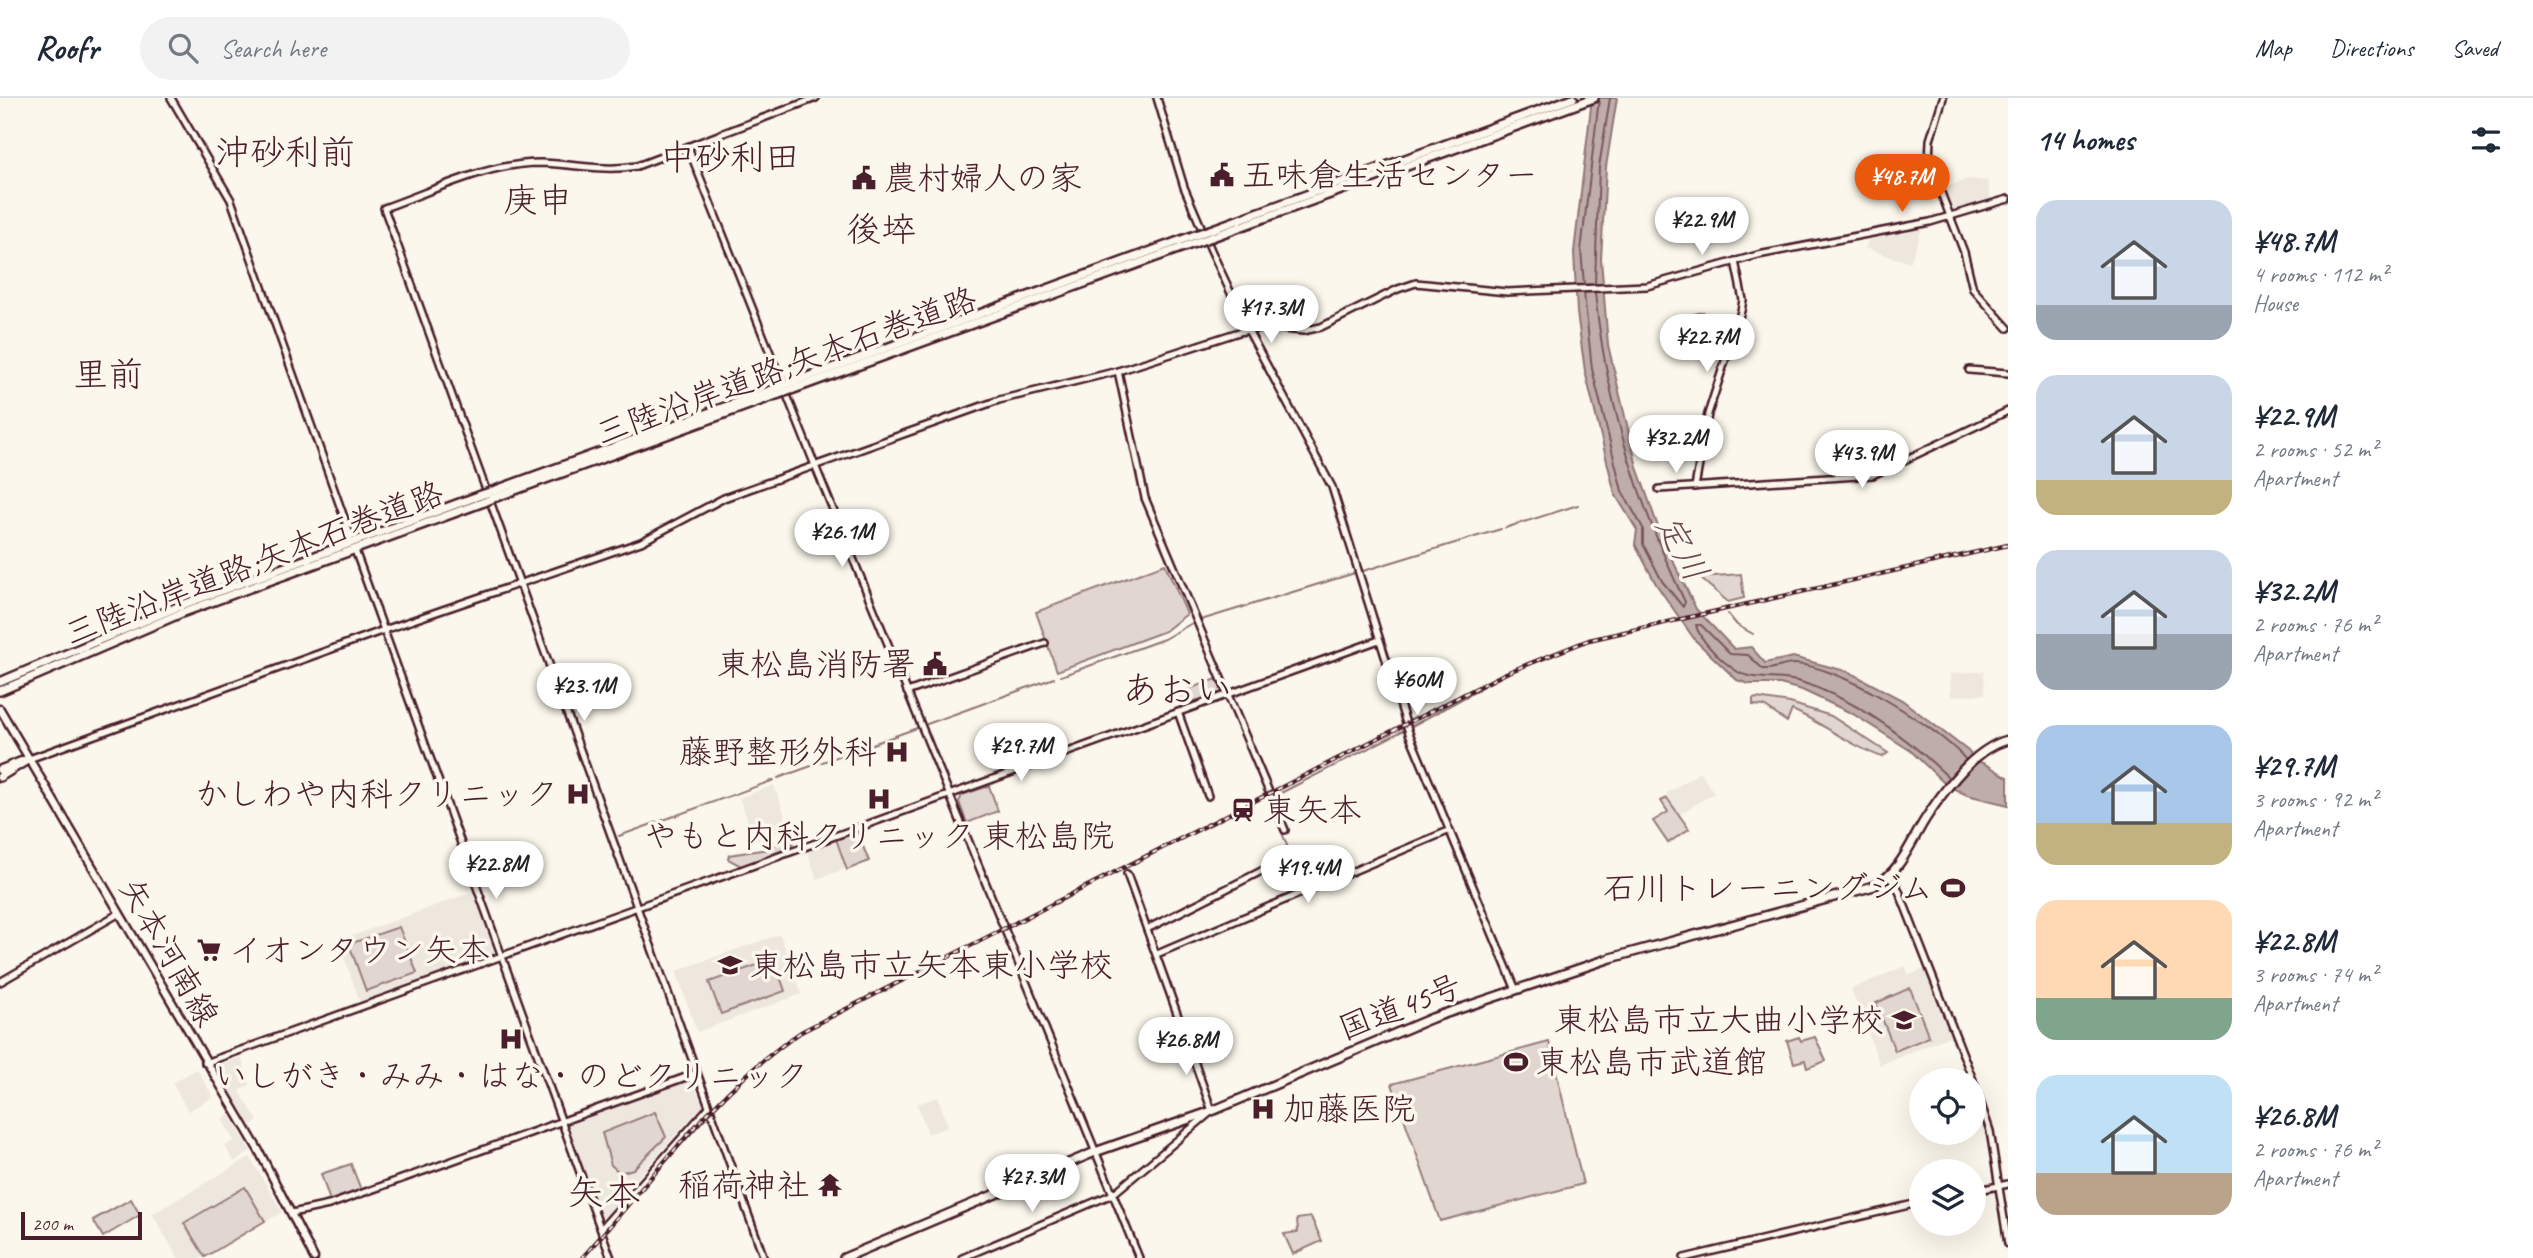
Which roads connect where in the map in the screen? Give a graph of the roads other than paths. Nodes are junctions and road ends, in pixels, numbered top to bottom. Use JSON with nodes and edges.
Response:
{"nodes":[{"id":1,"x":171,"y":98,"type":"edge"},
{"id":2,"x":816,"y":98,"type":"edge"},
{"id":3,"x":1157,"y":98,"type":"edge"},
{"id":4,"x":1594,"y":98,"type":"edge"},
{"id":5,"x":1943,"y":98,"type":"edge"},
{"id":6,"x":1571,"y":101,"type":"edge"},
{"id":7,"x":688,"y":147,"type":"junction"},
{"id":8,"x":2008,"y":199,"type":"edge"},
{"id":9,"x":1950,"y":217,"type":"junction"},
{"id":10,"x":1735,"y":261,"type":"junction"},
{"id":11,"x":2008,"y":328,"type":"edge"},
{"id":12,"x":1248,"y":330,"type":"junction"},
{"id":13,"x":1969,"y":370,"type":"dead end"},
{"id":14,"x":1118,"y":371,"type":"junction"},
{"id":15,"x":2008,"y":373,"type":"edge"},
{"id":16,"x":2008,"y":411,"type":"edge"},
{"id":17,"x":815,"y":466,"type":"junction"},
{"id":18,"x":1695,"y":487,"type":"junction"},
{"id":19,"x":1659,"y":489,"type":"dead end"},
{"id":20,"x":483,"y":499,"type":"junction"},
{"id":21,"x":351,"y":537,"type":"dead end"},
{"id":22,"x":356,"y":553,"type":"dead end"},
{"id":23,"x":520,"y":582,"type":"junction"},
{"id":24,"x":384,"y":630,"type":"junction"},
{"id":25,"x":1379,"y":640,"type":"junction"},
{"id":26,"x":1045,"y":643,"type":"dead end"},
{"id":27,"x":1,"y":690,"type":"edge"},
{"id":28,"x":907,"y":692,"type":"junction"},
{"id":29,"x":1228,"y":695,"type":"junction"},
{"id":30,"x":0,"y":709,"type":"edge"},
{"id":31,"x":1178,"y":712,"type":"junction"},
{"id":32,"x":2008,"y":740,"type":"edge"},
{"id":33,"x":29,"y":760,"type":"junction"},
{"id":34,"x":0,"y":770,"type":"edge"},
{"id":35,"x":0,"y":777,"type":"edge"},
{"id":36,"x":950,"y":794,"type":"junction"},
{"id":37,"x":1208,"y":796,"type":"dead end"},
{"id":38,"x":1285,"y":830,"type":"dead end"},
{"id":39,"x":1448,"y":831,"type":"junction"},
{"id":40,"x":1295,"y":854,"type":"dead end"},
{"id":41,"x":1127,"y":874,"type":"dead end"},
{"id":42,"x":1889,"y":877,"type":"junction"},
{"id":43,"x":637,"y":908,"type":"junction"},
{"id":44,"x":118,"y":914,"type":"junction"},
{"id":45,"x":1147,"y":929,"type":"junction"},
{"id":46,"x":1157,"y":954,"type":"junction"},
{"id":47,"x":503,"y":957,"type":"junction"},
{"id":48,"x":0,"y":982,"type":"edge"},
{"id":49,"x":1516,"y":990,"type":"junction"},
{"id":50,"x":205,"y":1063,"type":"junction"},
{"id":51,"x":1968,"y":1068,"type":"edge"},
{"id":52,"x":697,"y":1073,"type":"junction"},
{"id":53,"x":709,"y":1107,"type":"junction"},
{"id":54,"x":1212,"y":1111,"type":"junction"},
{"id":55,"x":1986,"y":1119,"type":"edge"},
{"id":56,"x":562,"y":1121,"type":"junction"},
{"id":57,"x":1095,"y":1152,"type":"junction"},
{"id":58,"x":2008,"y":1184,"type":"edge"},
{"id":59,"x":1999,"y":1185,"type":"junction"},
{"id":60,"x":1986,"y":1188,"type":"edge"},
{"id":61,"x":1113,"y":1194,"type":"junction"},
{"id":62,"x":1909,"y":1205,"type":"edge"},
{"id":63,"x":292,"y":1213,"type":"junction"},
{"id":64,"x":601,"y":1229,"type":"junction"},
{"id":65,"x":2008,"y":1244,"type":"edge"},
{"id":66,"x":314,"y":1258,"type":"edge"},
{"id":67,"x":611,"y":1258,"type":"edge"},
{"id":68,"x":764,"y":1258,"type":"edge"},
{"id":69,"x":844,"y":1258,"type":"edge"},
{"id":70,"x":961,"y":1258,"type":"edge"},
{"id":71,"x":1139,"y":1258,"type":"edge"},
{"id":72,"x":1684,"y":1258,"type":"edge"}],
"edges":[{"from":1,"to":21,"type":"street"},
{"from":2,"to":7,"type":"street"},
{"from":3,"to":12,"type":"street"},
{"from":4,"to":6,"type":"highway","name":"三陸沿岸道路;矢本石巻道路"},
{"from":5,"to":9,"type":"street"},
{"from":6,"to":20,"type":"highway","name":"三陸沿岸道路;矢本石巻道路","bridge":true},
{"from":7,"to":17,"type":"street"},
{"from":7,"to":23,"type":"street"},
{"from":8,"to":9,"type":"street"},
{"from":9,"to":10,"type":"street"},
{"from":9,"to":11,"type":"street"},
{"from":10,"to":12,"type":"street"},
{"from":10,"to":18,"type":"street"},
{"from":12,"to":14,"type":"street"},
{"from":12,"to":25,"type":"street"},
{"from":13,"to":15,"type":"street"},
{"from":14,"to":17,"type":"street"},
{"from":14,"to":29,"type":"street"},
{"from":16,"to":18,"type":"street"},
{"from":17,"to":23,"type":"street"},
{"from":17,"to":28,"type":"street"},
{"from":18,"to":19,"type":"street"},
{"from":20,"to":27,"type":"highway","name":"三陸沿岸道路;矢本石巻道路"},
{"from":20,"to":27,"type":"highway","name":"三陸沿岸道路;矢本石巻道路"},
{"from":22,"to":24,"type":"street"},
{"from":23,"to":24,"type":"street"},
{"from":23,"to":43,"type":"street"},
{"from":24,"to":33,"type":"street"},
{"from":24,"to":47,"type":"street"},
{"from":25,"to":29,"type":"street"},
{"from":25,"to":39,"type":"street"},
{"from":26,"to":28,"type":"street"},
{"from":28,"to":36,"type":"street"},
{"from":29,"to":31,"type":"street"},
{"from":29,"to":38,"type":"street"},
{"from":30,"to":33,"type":"main road","name":"矢本河南線"},
{"from":31,"to":36,"type":"street"},
{"from":31,"to":37,"type":"street"},
{"from":32,"to":42,"type":"highway"},
{"from":33,"to":34,"type":"highway"},
{"from":33,"to":35,"type":"highway"},
{"from":33,"to":44,"type":"main road","name":"矢本河南線"},
{"from":36,"to":43,"type":"street"},
{"from":36,"to":57,"type":"street"},
{"from":39,"to":46,"type":"street"},
{"from":39,"to":49,"type":"street"},
{"from":40,"to":45,"type":"street"},
{"from":41,"to":45,"type":"street"},
{"from":42,"to":49,"type":"highway","name":"国道45号"},
{"from":42,"to":51,"type":"street"},
{"from":43,"to":47,"type":"street"},
{"from":43,"to":52,"type":"street"},
{"from":44,"to":48,"type":"street"},
{"from":44,"to":50,"type":"main road","name":"矢本河南線"},
{"from":45,"to":46,"type":"street"},
{"from":46,"to":54,"type":"street"},
{"from":47,"to":50,"type":"street"},
{"from":47,"to":56,"type":"street"},
{"from":49,"to":54,"type":"highway","name":"国道45号"},
{"from":50,"to":63,"type":"main road","name":"矢本河南線"},
{"from":52,"to":53,"type":"street"},
{"from":52,"to":56,"type":"street"},
{"from":53,"to":64,"type":"street"},
{"from":53,"to":68,"type":"street"},
{"from":54,"to":57,"type":"highway","name":"国道45号"},
{"from":54,"to":61,"type":"street"},
{"from":55,"to":59,"type":"street"},
{"from":56,"to":63,"type":"street"},
{"from":56,"to":64,"type":"street"},
{"from":57,"to":61,"type":"street"},
{"from":57,"to":69,"type":"highway","name":"国道45号"},
{"from":58,"to":59,"type":"street"},
{"from":59,"to":60,"type":"street"},
{"from":59,"to":65,"type":"street"},
{"from":61,"to":70,"type":"street"},
{"from":61,"to":71,"type":"street"},
{"from":62,"to":72,"type":"street"},
{"from":63,"to":66,"type":"main road","name":"矢本河南線"},
{"from":64,"to":67,"type":"street"}]}
